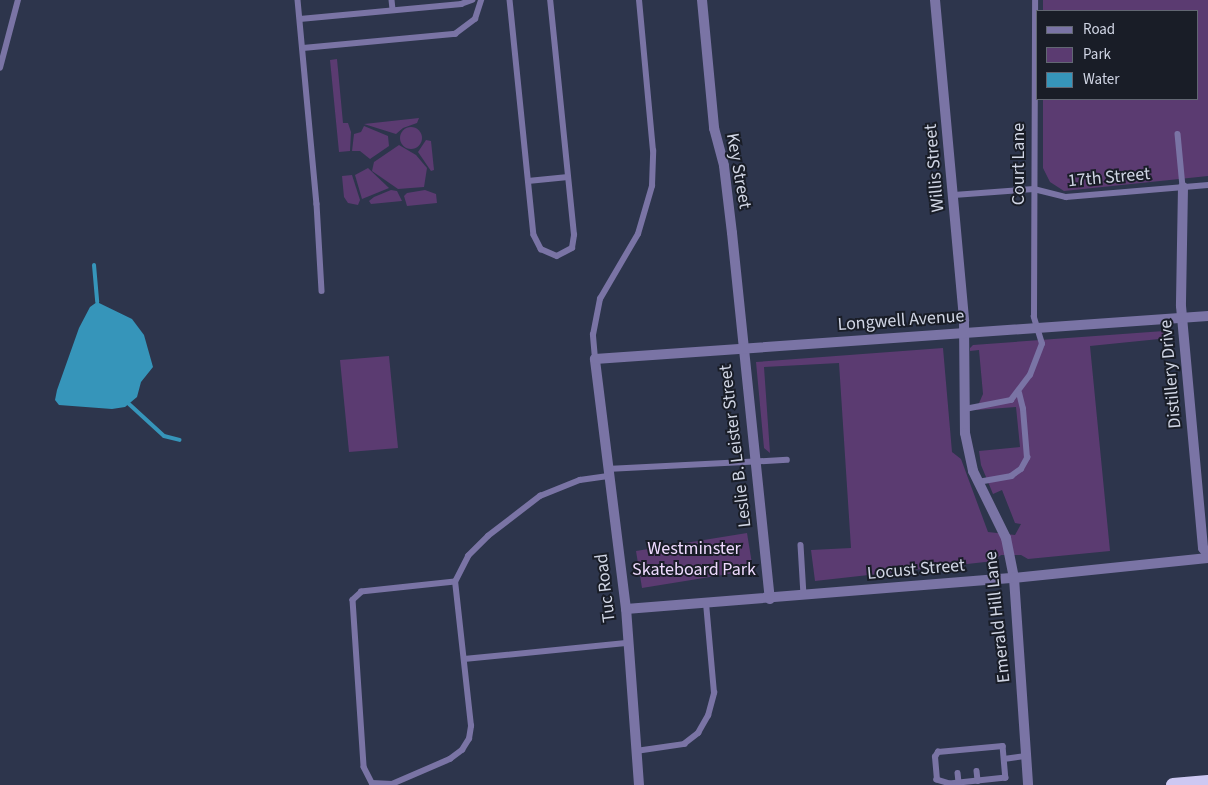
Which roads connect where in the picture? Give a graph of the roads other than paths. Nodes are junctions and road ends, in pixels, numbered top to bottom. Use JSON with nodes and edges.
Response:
{"nodes":[{"id":1,"x":18,"y":0,"type":"edge"},
{"id":2,"x":298,"y":0,"type":"edge"},
{"id":3,"x":392,"y":0,"type":"edge"},
{"id":4,"x":472,"y":0,"type":"edge"},
{"id":5,"x":481,"y":0,"type":"edge"},
{"id":6,"x":510,"y":0,"type":"edge"},
{"id":7,"x":550,"y":0,"type":"edge"},
{"id":8,"x":639,"y":0,"type":"edge"},
{"id":9,"x":702,"y":0,"type":"edge"},
{"id":10,"x":935,"y":0,"type":"edge"},
{"id":11,"x":1035,"y":0,"type":"edge"},
{"id":12,"x":393,"y":10,"type":"junction"},
{"id":13,"x":300,"y":19,"type":"junction"},
{"id":14,"x":303,"y":48,"type":"junction"},
{"id":15,"x":0,"y":68,"type":"edge"},
{"id":16,"x":1178,"y":134,"type":"dead end"},
{"id":17,"x":568,"y":177,"type":"junction"},
{"id":18,"x":528,"y":181,"type":"junction"},
{"id":19,"x":1208,"y":185,"type":"edge"},
{"id":20,"x":1183,"y":187,"type":"junction"},
{"id":21,"x":1034,"y":189,"type":"junction"},
{"id":22,"x":954,"y":195,"type":"junction"},
{"id":23,"x":322,"y":290,"type":"dead end"},
{"id":24,"x":1208,"y":316,"type":"edge"},
{"id":25,"x":1182,"y":318,"type":"junction"},
{"id":26,"x":1037,"y":328,"type":"junction"},
{"id":27,"x":963,"y":333,"type":"junction"},
{"id":28,"x":742,"y":348,"type":"junction"},
{"id":29,"x":596,"y":359,"type":"junction"},
{"id":30,"x":1019,"y":393,"type":"junction"},
{"id":31,"x":965,"y":408,"type":"junction"},
{"id":32,"x":787,"y":460,"type":"dead end"},
{"id":33,"x":755,"y":462,"type":"junction"},
{"id":34,"x":608,"y":473,"type":"junction"},
{"id":35,"x":978,"y":482,"type":"junction"},
{"id":36,"x":801,"y":545,"type":"dead end"},
{"id":37,"x":1208,"y":557,"type":"edge"},
{"id":38,"x":1014,"y":578,"type":"junction"},
{"id":39,"x":455,"y":582,"type":"junction"},
{"id":40,"x":804,"y":596,"type":"junction"},
{"id":41,"x":770,"y":599,"type":"junction"},
{"id":42,"x":706,"y":603,"type":"junction"},
{"id":43,"x":626,"y":609,"type":"junction"},
{"id":44,"x":628,"y":643,"type":"junction"},
{"id":45,"x":464,"y":659,"type":"junction"},
{"id":46,"x":636,"y":750,"type":"junction"},
{"id":47,"x":1026,"y":756,"type":"junction"},
{"id":48,"x":1004,"y":759,"type":"junction"},
{"id":49,"x":977,"y":771,"type":"dead end"},
{"id":50,"x":958,"y":773,"type":"dead end"},
{"id":51,"x":978,"y":781,"type":"junction"},
{"id":52,"x":1208,"y":782,"type":"edge"},
{"id":53,"x":959,"y":783,"type":"junction"},
{"id":54,"x":639,"y":785,"type":"edge"},
{"id":55,"x":950,"y":785,"type":"edge"},
{"id":56,"x":1028,"y":785,"type":"edge"},
{"id":57,"x":1173,"y":785,"type":"edge"}],
"edges":[{"from":1,"to":15,"type":"lane"},
{"from":2,"to":13,"type":"lane"},
{"from":3,"to":12,"type":"lane"},
{"from":4,"to":12,"type":"lane"},
{"from":5,"to":14,"type":"lane"},
{"from":6,"to":18,"type":"lane"},
{"from":7,"to":17,"type":"lane"},
{"from":8,"to":29,"type":"lane"},
{"from":9,"to":28,"type":"street","name":"Key Street"},
{"from":10,"to":22,"type":"street","name":"Willis Street"},
{"from":11,"to":21,"type":"lane","name":"Court Lane"},
{"from":12,"to":13,"type":"lane"},
{"from":13,"to":14,"type":"lane"},
{"from":14,"to":23,"type":"lane"},
{"from":16,"to":20,"type":"lane"},
{"from":17,"to":18,"type":"lane"},
{"from":17,"to":18,"type":"lane"},
{"from":19,"to":20,"type":"lane","name":"17th Street"},
{"from":20,"to":21,"type":"lane","name":"17th Street"},
{"from":20,"to":25,"type":"street","name":"Distillery Drive"},
{"from":21,"to":22,"type":"lane","name":"17th Street"},
{"from":21,"to":26,"type":"lane","name":"Court Lane"},
{"from":22,"to":27,"type":"street","name":"Willis Street"},
{"from":24,"to":25,"type":"street","name":"Longwell Avenue"},
{"from":25,"to":26,"type":"street","name":"Longwell Avenue"},
{"from":25,"to":37,"type":"street","name":"Distillery Drive"},
{"from":26,"to":27,"type":"street","name":"Longwell Avenue"},
{"from":26,"to":30,"type":"lane","name":"Court Lane"},
{"from":27,"to":28,"type":"street","name":"Longwell Avenue"},
{"from":27,"to":31,"type":"street","name":"Emerald Hill Lane"},
{"from":28,"to":29,"type":"street","name":"Longwell Avenue"},
{"from":28,"to":33,"type":"street","name":"Leslie B. Leister Street"},
{"from":29,"to":34,"type":"street","name":"Tuc Road"},
{"from":30,"to":31,"type":"lane"},
{"from":30,"to":35,"type":"lane"},
{"from":31,"to":35,"type":"street","name":"Emerald Hill Lane"},
{"from":32,"to":33,"type":"lane"},
{"from":33,"to":34,"type":"lane"},
{"from":33,"to":41,"type":"street","name":"Leslie B. Leister Street"},
{"from":34,"to":39,"type":"lane"},
{"from":34,"to":43,"type":"street","name":"Tuc Road"},
{"from":35,"to":38,"type":"street","name":"Emerald Hill Lane"},
{"from":36,"to":40,"type":"lane"},
{"from":37,"to":38,"type":"street","name":"Locust Street"},
{"from":38,"to":40,"type":"street","name":"Locust Street"},
{"from":38,"to":47,"type":"street","name":"Emerald Hill Lane"},
{"from":39,"to":45,"type":"lane"},
{"from":39,"to":45,"type":"lane"},
{"from":40,"to":41,"type":"street","name":"Locust Street"},
{"from":41,"to":42,"type":"street","name":"Locust Street"},
{"from":42,"to":43,"type":"street","name":"Locust Street"},
{"from":42,"to":46,"type":"lane"},
{"from":43,"to":44,"type":"street","name":"Tuc Road"},
{"from":44,"to":45,"type":"lane"},
{"from":44,"to":46,"type":"street","name":"Tuc Road"},
{"from":46,"to":54,"type":"street","name":"Tuc Road"},
{"from":47,"to":48,"type":"lane"},
{"from":47,"to":56,"type":"street","name":"Emerald Hill Lane"},
{"from":48,"to":51,"type":"lane"},
{"from":48,"to":55,"type":"lane"},
{"from":49,"to":51,"type":"lane"},
{"from":50,"to":53,"type":"lane"},
{"from":51,"to":53,"type":"lane"},
{"from":52,"to":57,"type":"highway"},
{"from":53,"to":55,"type":"lane"}]}
